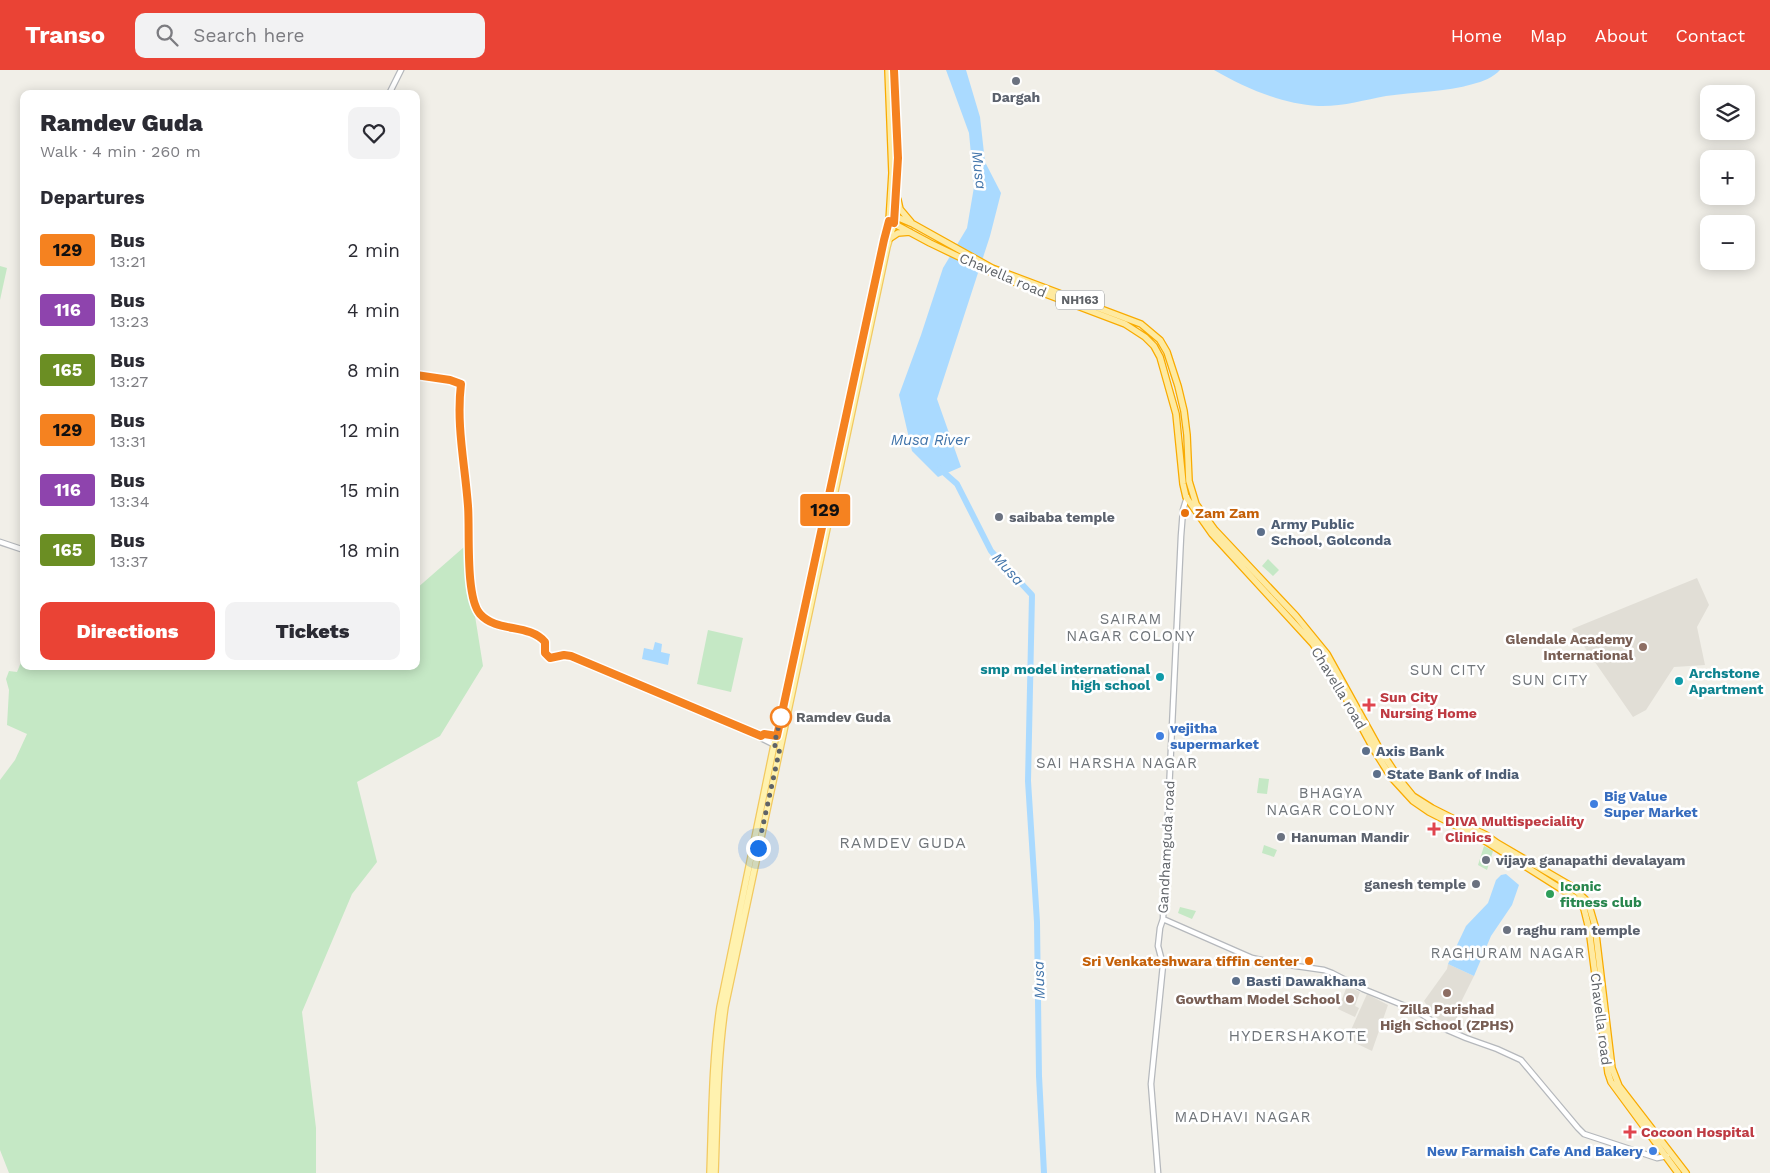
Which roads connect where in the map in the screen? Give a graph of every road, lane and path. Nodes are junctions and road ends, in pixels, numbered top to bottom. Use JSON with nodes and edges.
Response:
{"nodes":[{"id":1,"x":401,"y":70,"type":"edge"},
{"id":2,"x":888,"y":70,"type":"edge"},
{"id":3,"x":894,"y":70,"type":"edge"},
{"id":4,"x":391,"y":90,"type":"edge"},
{"id":5,"x":897,"y":173,"type":"junction"},
{"id":6,"x":894,"y":219,"type":"junction"},
{"id":7,"x":913,"y":224,"type":"junction"},
{"id":8,"x":910,"y":232,"type":"junction"},
{"id":9,"x":889,"y":239,"type":"junction"},
{"id":10,"x":1002,"y":274,"type":"junction"},
{"id":11,"x":420,"y":376,"type":"edge"},
{"id":12,"x":1193,"y":493,"type":"junction"},
{"id":13,"x":1186,"y":497,"type":"junction"},
{"id":14,"x":0,"y":542,"type":"edge"},
{"id":15,"x":20,"y":549,"type":"edge"},
{"id":16,"x":761,"y":736,"type":"junction"},
{"id":17,"x":780,"y":737,"type":"junction"},
{"id":18,"x":777,"y":746,"type":"junction"},
{"id":19,"x":1164,"y":919,"type":"junction"},
{"id":20,"x":1669,"y":1156,"type":"junction"},
{"id":21,"x":710,"y":1173,"type":"edge"},
{"id":22,"x":715,"y":1173,"type":"edge"},
{"id":23,"x":1158,"y":1173,"type":"edge"},
{"id":24,"x":1678,"y":1173,"type":"edge"},
{"id":25,"x":1686,"y":1173,"type":"edge"}],
"edges":[{"from":1,"to":4,"type":"street"},
{"from":2,"to":6,"type":"highway"},
{"from":3,"to":5,"type":"highway","number":"NH163"},
{"from":5,"to":6,"type":"highway"},
{"from":5,"to":7,"type":"highway","number":"NH163"},
{"from":6,"to":7,"type":"highway","name":"Chavella road","number":"NH163"},
{"from":6,"to":8,"type":"highway","name":"Chavella road","number":"NH163"},
{"from":6,"to":9,"type":"main road"},
{"from":6,"to":17,"type":"main road"},
{"from":7,"to":10,"type":"highway","name":"Chavella road","number":"NH163"},
{"from":8,"to":9,"type":"highway"},
{"from":8,"to":10,"type":"highway","name":"Chavella road","number":"NH163"},
{"from":9,"to":17,"type":"main road"},
{"from":10,"to":12,"type":"highway","name":"Chavella road","number":"NH163"},
{"from":10,"to":13,"type":"highway","name":"Chavella road","number":"NH163"},
{"from":11,"to":16,"type":"street"},
{"from":12,"to":13,"type":"street"},
{"from":12,"to":20,"type":"highway","name":"Chavella road","number":"NH163"},
{"from":13,"to":19,"type":"street","name":"Gandhamguda road"},
{"from":13,"to":20,"type":"highway","name":"Chavella road","number":"NH163"},
{"from":14,"to":15,"type":"street"},
{"from":16,"to":17,"type":"street"},
{"from":16,"to":18,"type":"street"},
{"from":17,"to":18,"type":"main road"},
{"from":18,"to":21,"type":"main road"},
{"from":18,"to":22,"type":"main road"},
{"from":19,"to":20,"type":"street"},
{"from":19,"to":23,"type":"street","name":"Gandhamguda road"},
{"from":20,"to":24,"type":"highway","name":"Chavella road","number":"NH163"},
{"from":20,"to":25,"type":"highway","name":"Chavella road","number":"NH163"}]}
